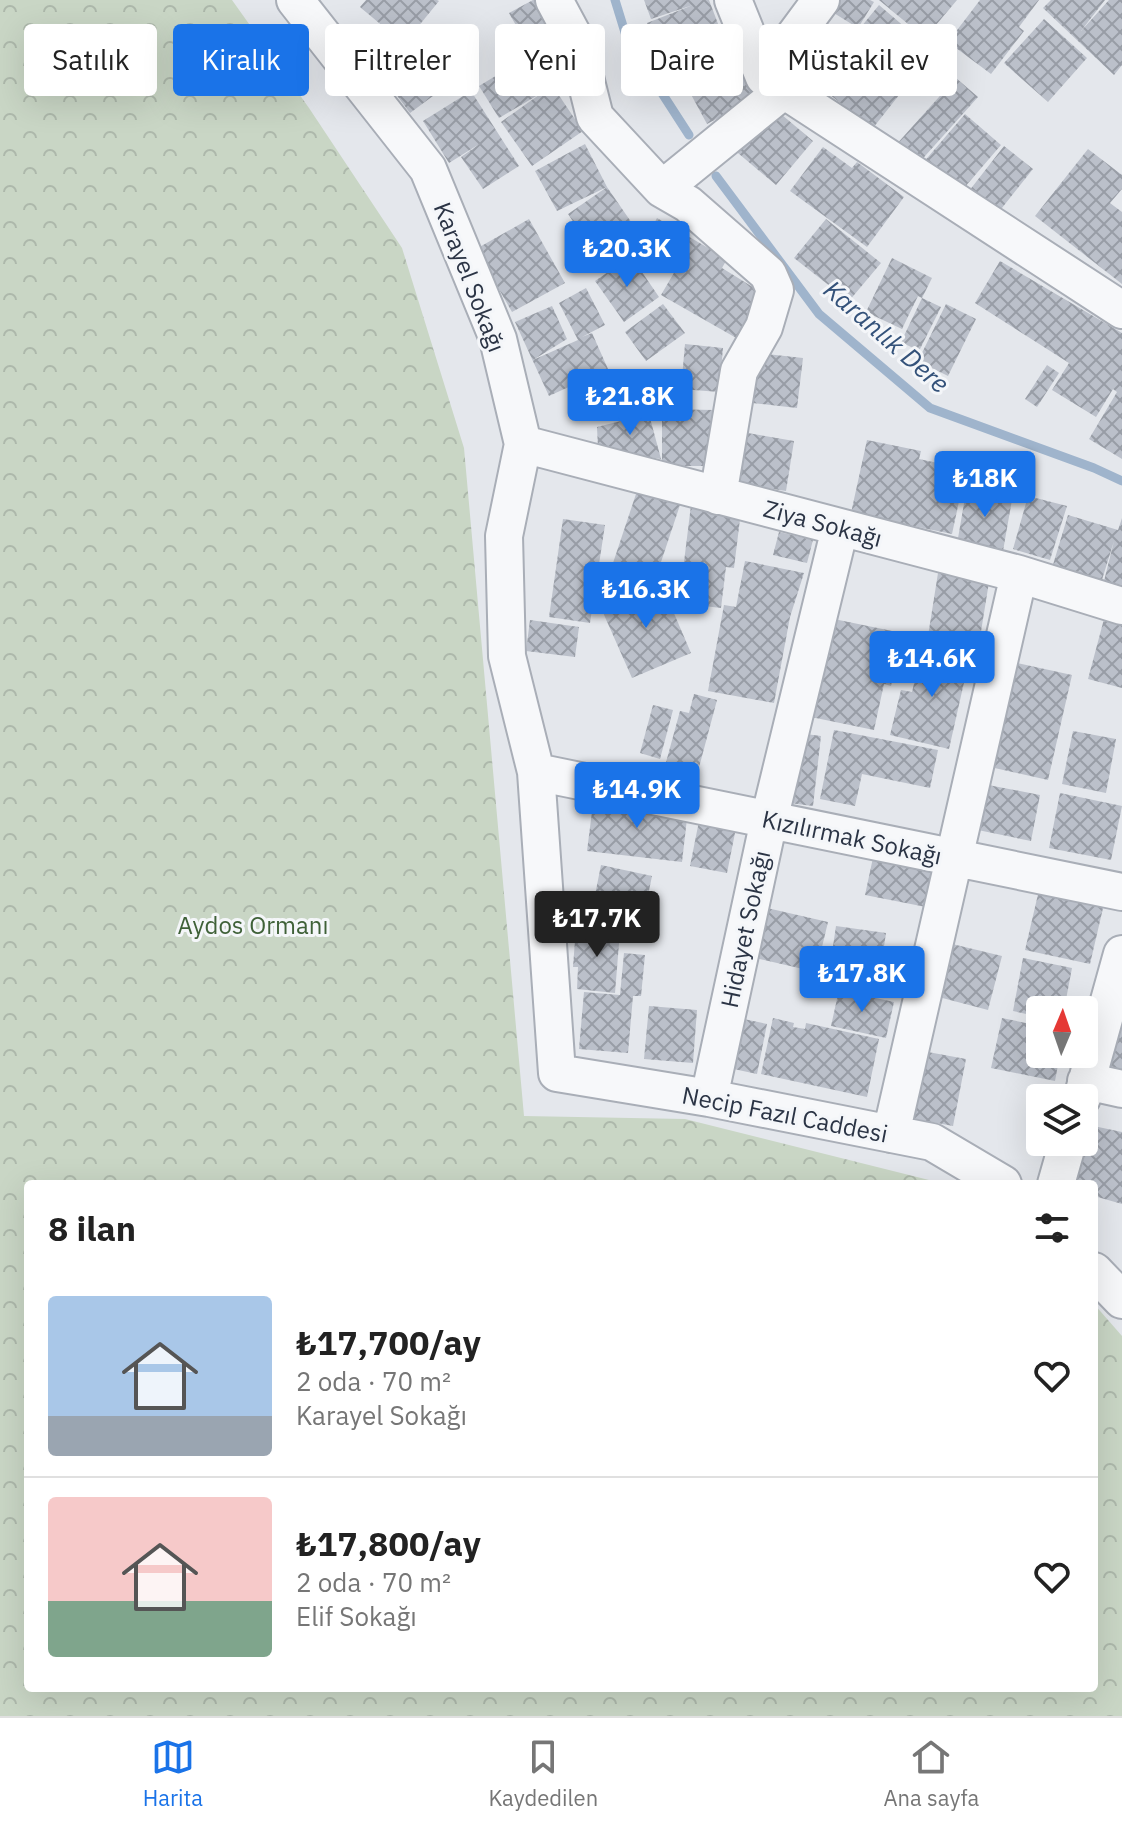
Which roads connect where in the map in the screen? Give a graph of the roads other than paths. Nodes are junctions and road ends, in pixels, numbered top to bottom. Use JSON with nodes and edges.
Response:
{"nodes":[{"id":1,"x":295,"y":0,"type":"edge"},
{"id":2,"x":554,"y":0,"type":"edge"},
{"id":3,"x":733,"y":0,"type":"edge"},
{"id":4,"x":821,"y":0,"type":"edge"},
{"id":5,"x":808,"y":24,"type":"edge"},
{"id":6,"x":759,"y":53,"type":"edge"},
{"id":7,"x":761,"y":96,"type":"edge"},
{"id":8,"x":792,"y":96,"type":"edge"},
{"id":9,"x":662,"y":189,"type":"junction"},
{"id":10,"x":1122,"y":310,"type":"edge"},
{"id":11,"x":523,"y":444,"type":"junction"},
{"id":12,"x":718,"y":496,"type":"junction"},
{"id":13,"x":840,"y":528,"type":"junction"},
{"id":14,"x":1019,"y":574,"type":"junction"},
{"id":15,"x":1122,"y":606,"type":"edge"},
{"id":16,"x":536,"y":772,"type":"junction"},
{"id":17,"x":769,"y":820,"type":"junction"},
{"id":18,"x":953,"y":858,"type":"junction"},
{"id":19,"x":1122,"y":892,"type":"edge"},
{"id":20,"x":1122,"y":954,"type":"edge"},
{"id":21,"x":557,"y":1073,"type":"joint"},
{"id":22,"x":1086,"y":1084,"type":"edge"},
{"id":23,"x":1122,"y":1089,"type":"edge"},
{"id":24,"x":1098,"y":1090,"type":"edge"},
{"id":25,"x":709,"y":1098,"type":"junction"},
{"id":26,"x":891,"y":1134,"type":"junction"},
{"id":27,"x":1064,"y":1156,"type":"edge"},
{"id":28,"x":996,"y":1180,"type":"edge"},
{"id":29,"x":1057,"y":1180,"type":"edge"},
{"id":30,"x":1098,"y":1275,"type":"edge"},
{"id":31,"x":1122,"y":1300,"type":"edge"}],
"edges":[{"from":1,"to":11,"type":"street","name":"Karayel Sokağı"},
{"from":2,"to":9,"type":"street"},
{"from":3,"to":6,"type":"street"},
{"from":4,"to":5,"type":"street"},
{"from":7,"to":9,"type":"street"},
{"from":8,"to":10,"type":"street"},
{"from":9,"to":12,"type":"street"},
{"from":11,"to":12,"type":"street","name":"Ziya Sokağı"},
{"from":11,"to":16,"type":"street","name":"Karayel Sokağı"},
{"from":12,"to":13,"type":"street","name":"Ziya Sokağı"},
{"from":13,"to":14,"type":"street","name":"Ziya Sokağı"},
{"from":13,"to":17,"type":"street","name":"Hidayet Sokağı"},
{"from":14,"to":15,"type":"street","name":"Ziya Sokağı"},
{"from":14,"to":18,"type":"street"},
{"from":16,"to":17,"type":"street","name":"Kızılırmak Sokağı"},
{"from":16,"to":21,"type":"street","name":"Karayel Sokağı"},
{"from":17,"to":18,"type":"street","name":"Kızılırmak Sokağı"},
{"from":17,"to":25,"type":"street","name":"Hidayet Sokağı"},
{"from":18,"to":19,"type":"street","name":"Kızılırmak Sokağı"},
{"from":18,"to":26,"type":"street"},
{"from":20,"to":22,"type":"street"},
{"from":21,"to":25,"type":"street","name":"Necip Fazıl Caddesi"},
{"from":23,"to":24,"type":"street"},
{"from":25,"to":26,"type":"street","name":"Necip Fazıl Caddesi"},
{"from":26,"to":28,"type":"street","name":"Necip Fazıl Caddesi"},
{"from":27,"to":29,"type":"street"},
{"from":30,"to":31,"type":"street"}]}
